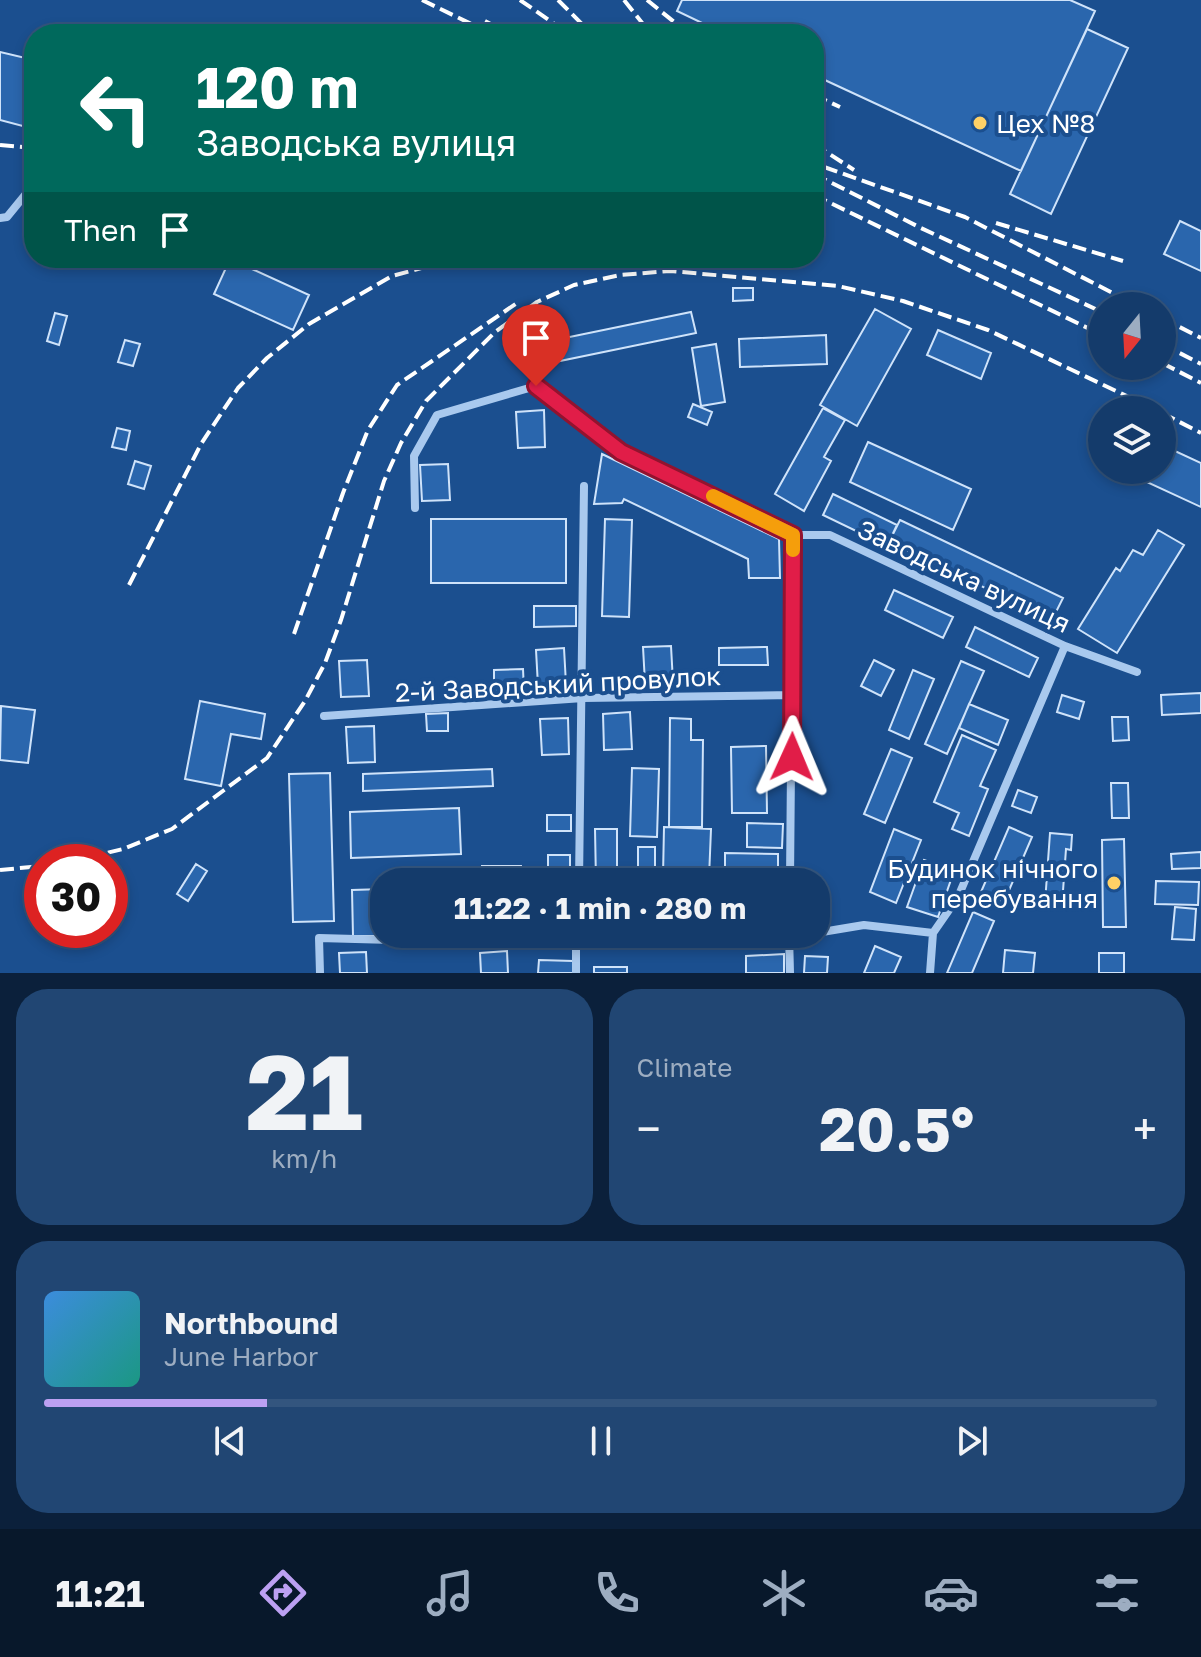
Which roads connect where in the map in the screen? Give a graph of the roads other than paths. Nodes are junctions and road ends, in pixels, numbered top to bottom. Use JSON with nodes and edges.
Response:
{"nodes":[{"id":1,"x":24,"y":196,"type":"edge"},
{"id":2,"x":0,"y":218,"type":"edge"},
{"id":3,"x":584,"y":486,"type":"dead end"},
{"id":4,"x":415,"y":508,"type":"dead end"},
{"id":5,"x":793,"y":535,"type":"junction"},
{"id":6,"x":1065,"y":646,"type":"junction"},
{"id":7,"x":1137,"y":672,"type":"dead end"},
{"id":8,"x":793,"y":695,"type":"junction"},
{"id":9,"x":583,"y":698,"type":"junction"},
{"id":10,"x":324,"y":716,"type":"dead end"},
{"id":11,"x":579,"y":868,"type":"edge"},
{"id":12,"x":790,"y":868,"type":"edge"},
{"id":13,"x":830,"y":931,"type":"edge"},
{"id":14,"x":933,"y":933,"type":"junction"},
{"id":15,"x":370,"y":939,"type":"edge"},
{"id":16,"x":576,"y":948,"type":"edge"},
{"id":17,"x":789,"y":948,"type":"edge"},
{"id":18,"x":320,"y":973,"type":"edge"},
{"id":19,"x":576,"y":973,"type":"edge"},
{"id":20,"x":790,"y":973,"type":"edge"},
{"id":21,"x":930,"y":973,"type":"edge"}],
"edges":[{"from":1,"to":2,"type":"street"},
{"from":3,"to":9,"type":"street"},
{"from":4,"to":5,"type":"street","name":"Заводська вулиця"},
{"from":5,"to":6,"type":"street","name":"Заводська вулиця"},
{"from":5,"to":8,"type":"street"},
{"from":6,"to":7,"type":"street","name":"Заводська вулиця"},
{"from":6,"to":14,"type":"street"},
{"from":8,"to":9,"type":"street","name":"2-й Заводський провулок"},
{"from":8,"to":12,"type":"street"},
{"from":9,"to":10,"type":"street","name":"2-й Заводський провулок"},
{"from":9,"to":11,"type":"street"},
{"from":13,"to":14,"type":"street"},
{"from":14,"to":21,"type":"street"},
{"from":15,"to":18,"type":"street"},
{"from":16,"to":19,"type":"street"},
{"from":17,"to":20,"type":"street"}]}
